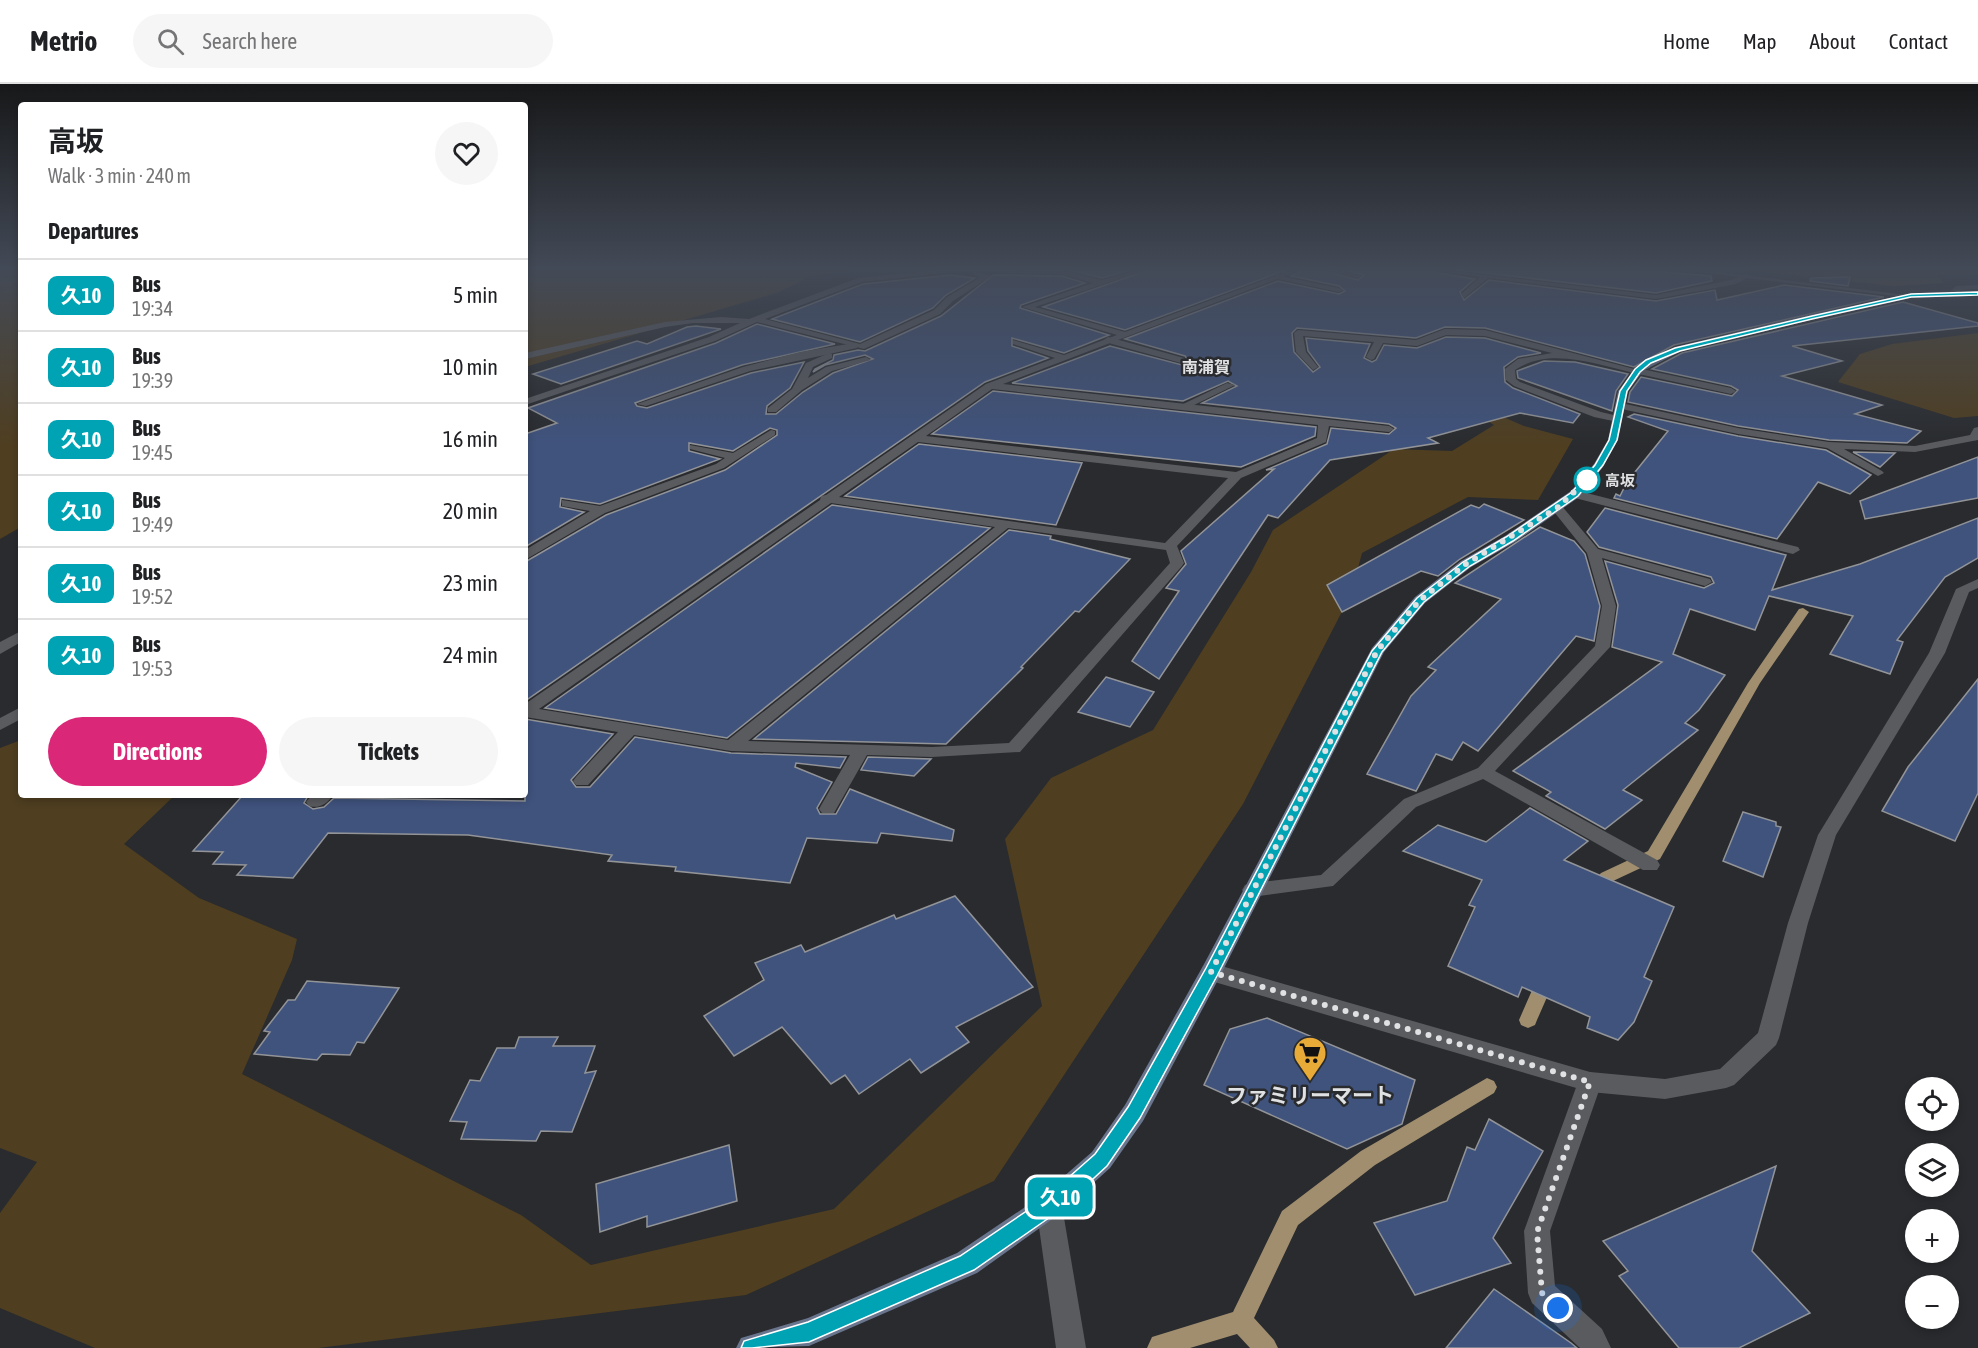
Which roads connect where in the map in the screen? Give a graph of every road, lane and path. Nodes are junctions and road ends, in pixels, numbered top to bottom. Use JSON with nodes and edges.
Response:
{"nodes":[{"id":1,"x":652,"y":328,"type":"edge"},
{"id":2,"x":735,"y":328,"type":"edge"},
{"id":3,"x":785,"y":328,"type":"edge"},
{"id":4,"x":898,"y":328,"type":"edge"},
{"id":5,"x":1101,"y":328,"type":"edge"},
{"id":6,"x":1139,"y":328,"type":"edge"},
{"id":7,"x":1770,"y":328,"type":"edge"},
{"id":8,"x":1123,"y":334,"type":"junction"},
{"id":9,"x":1108,"y":340,"type":"junction"},
{"id":10,"x":1380,"y":340,"type":"junction"},
{"id":11,"x":1016,"y":342,"type":"dead end"},
{"id":12,"x":857,"y":346,"type":"junction"},
{"id":13,"x":528,"y":356,"type":"edge"},
{"id":14,"x":1061,"y":357,"type":"junction"},
{"id":15,"x":1371,"y":357,"type":"dead end"},
{"id":16,"x":866,"y":360,"type":"dead end"},
{"id":17,"x":1181,"y":360,"type":"dead end"},
{"id":18,"x":1580,"y":360,"type":"junction"},
{"id":19,"x":1313,"y":367,"type":"dead end"},
{"id":20,"x":1637,"y":371,"type":"junction"},
{"id":21,"x":1230,"y":385,"type":"dead end"},
{"id":22,"x":990,"y":386,"type":"junction"},
{"id":23,"x":798,"y":388,"type":"junction"},
{"id":24,"x":1731,"y":390,"type":"dead end"},
{"id":25,"x":528,"y":401,"type":"edge"},
{"id":26,"x":642,"y":404,"type":"dead end"},
{"id":27,"x":1184,"y":406,"type":"junction"},
{"id":28,"x":772,"y":410,"type":"dead end"},
{"id":29,"x":1619,"y":412,"type":"junction"},
{"id":30,"x":1324,"y":422,"type":"junction"},
{"id":31,"x":1389,"y":429,"type":"dead end"},
{"id":32,"x":1978,"y":430,"type":"edge"},
{"id":33,"x":771,"y":434,"type":"dead end"},
{"id":34,"x":913,"y":438,"type":"junction"},
{"id":35,"x":1829,"y":445,"type":"junction"},
{"id":36,"x":694,"y":447,"type":"dead end"},
{"id":37,"x":736,"y":457,"type":"junction"},
{"id":38,"x":1878,"y":473,"type":"dead end"},
{"id":39,"x":1237,"y":476,"type":"junction"},
{"id":40,"x":1575,"y":494,"type":"junction"},
{"id":41,"x":825,"y":499,"type":"junction"},
{"id":42,"x":566,"y":503,"type":"dead end"},
{"id":43,"x":1557,"y":508,"type":"junction"},
{"id":44,"x":601,"y":510,"type":"junction"},
{"id":45,"x":1006,"y":524,"type":"junction"},
{"id":46,"x":1169,"y":547,"type":"junction"},
{"id":47,"x":1793,"y":550,"type":"dead end"},
{"id":48,"x":1593,"y":552,"type":"junction"},
{"id":49,"x":528,"y":554,"type":"edge"},
{"id":50,"x":1705,"y":582,"type":"dead end"},
{"id":51,"x":1978,"y":583,"type":"edge"},
{"id":52,"x":18,"y":637,"type":"edge"},
{"id":53,"x":0,"y":649,"type":"edge"},
{"id":54,"x":528,"y":710,"type":"edge"},
{"id":55,"x":528,"y":712,"type":"edge"},
{"id":56,"x":18,"y":714,"type":"edge"},
{"id":57,"x":0,"y":725,"type":"edge"},
{"id":58,"x":630,"y":729,"type":"junction"},
{"id":59,"x":731,"y":746,"type":"junction"},
{"id":60,"x":861,"y":750,"type":"junction"},
{"id":61,"x":1484,"y":772,"type":"junction"},
{"id":62,"x":582,"y":781,"type":"dead end"},
{"id":63,"x":828,"y":809,"type":"dead end"},
{"id":64,"x":1650,"y":865,"type":"dead end"},
{"id":65,"x":1252,"y":890,"type":"junction"},
{"id":66,"x":1211,"y":972,"type":"junction"},
{"id":67,"x":1590,"y":1082,"type":"junction"},
{"id":68,"x":1049,"y":1206,"type":"junction"},
{"id":69,"x":751,"y":1348,"type":"edge"},
{"id":70,"x":1071,"y":1348,"type":"edge"},
{"id":71,"x":1596,"y":1348,"type":"edge"}],
"edges":[{"from":1,"to":13,"type":"street"},
{"from":2,"to":25,"type":"street"},
{"from":3,"to":12,"type":"street"},
{"from":4,"to":12,"type":"street"},
{"from":5,"to":8,"type":"street"},
{"from":6,"to":8,"type":"street"},
{"from":7,"to":20,"type":"main road"},
{"from":8,"to":9,"type":"street"},
{"from":9,"to":14,"type":"street"},
{"from":9,"to":17,"type":"street"},
{"from":10,"to":15,"type":"street"},
{"from":10,"to":18,"type":"street"},
{"from":10,"to":19,"type":"street"},
{"from":11,"to":14,"type":"street"},
{"from":12,"to":23,"type":"street"},
{"from":12,"to":26,"type":"street"},
{"from":14,"to":22,"type":"street"},
{"from":16,"to":23,"type":"street"},
{"from":18,"to":20,"type":"street"},
{"from":18,"to":29,"type":"street"},
{"from":20,"to":24,"type":"street"},
{"from":20,"to":29,"type":"main road"},
{"from":21,"to":27,"type":"street"},
{"from":22,"to":27,"type":"street"},
{"from":22,"to":34,"type":"street"},
{"from":23,"to":28,"type":"street"},
{"from":27,"to":30,"type":"street"},
{"from":29,"to":35,"type":"street"},
{"from":29,"to":40,"type":"main road"},
{"from":30,"to":31,"type":"street"},
{"from":30,"to":39,"type":"street"},
{"from":32,"to":35,"type":"street"},
{"from":33,"to":37,"type":"street"},
{"from":34,"to":39,"type":"street"},
{"from":34,"to":41,"type":"street"},
{"from":35,"to":38,"type":"street"},
{"from":36,"to":37,"type":"street"},
{"from":37,"to":44,"type":"street"},
{"from":39,"to":46,"type":"street"},
{"from":40,"to":43,"type":"main road"},
{"from":40,"to":47,"type":"street"},
{"from":41,"to":45,"type":"street"},
{"from":41,"to":54,"type":"street"},
{"from":42,"to":44,"type":"street"},
{"from":43,"to":48,"type":"street"},
{"from":43,"to":65,"type":"main road"},
{"from":44,"to":49,"type":"street"},
{"from":45,"to":46,"type":"street"},
{"from":45,"to":59,"type":"street"},
{"from":46,"to":60,"type":"street"},
{"from":48,"to":50,"type":"street"},
{"from":48,"to":61,"type":"street"},
{"from":51,"to":67,"type":"street"},
{"from":52,"to":53,"type":"street"},
{"from":55,"to":58,"type":"street"},
{"from":56,"to":57,"type":"street"},
{"from":58,"to":59,"type":"street"},
{"from":58,"to":62,"type":"street"},
{"from":59,"to":60,"type":"street"},
{"from":60,"to":63,"type":"street"},
{"from":61,"to":64,"type":"street"},
{"from":61,"to":65,"type":"street"},
{"from":65,"to":66,"type":"main road"},
{"from":66,"to":67,"type":"street"},
{"from":66,"to":68,"type":"main road"},
{"from":67,"to":71,"type":"street"},
{"from":68,"to":69,"type":"main road"},
{"from":68,"to":70,"type":"street"}]}
